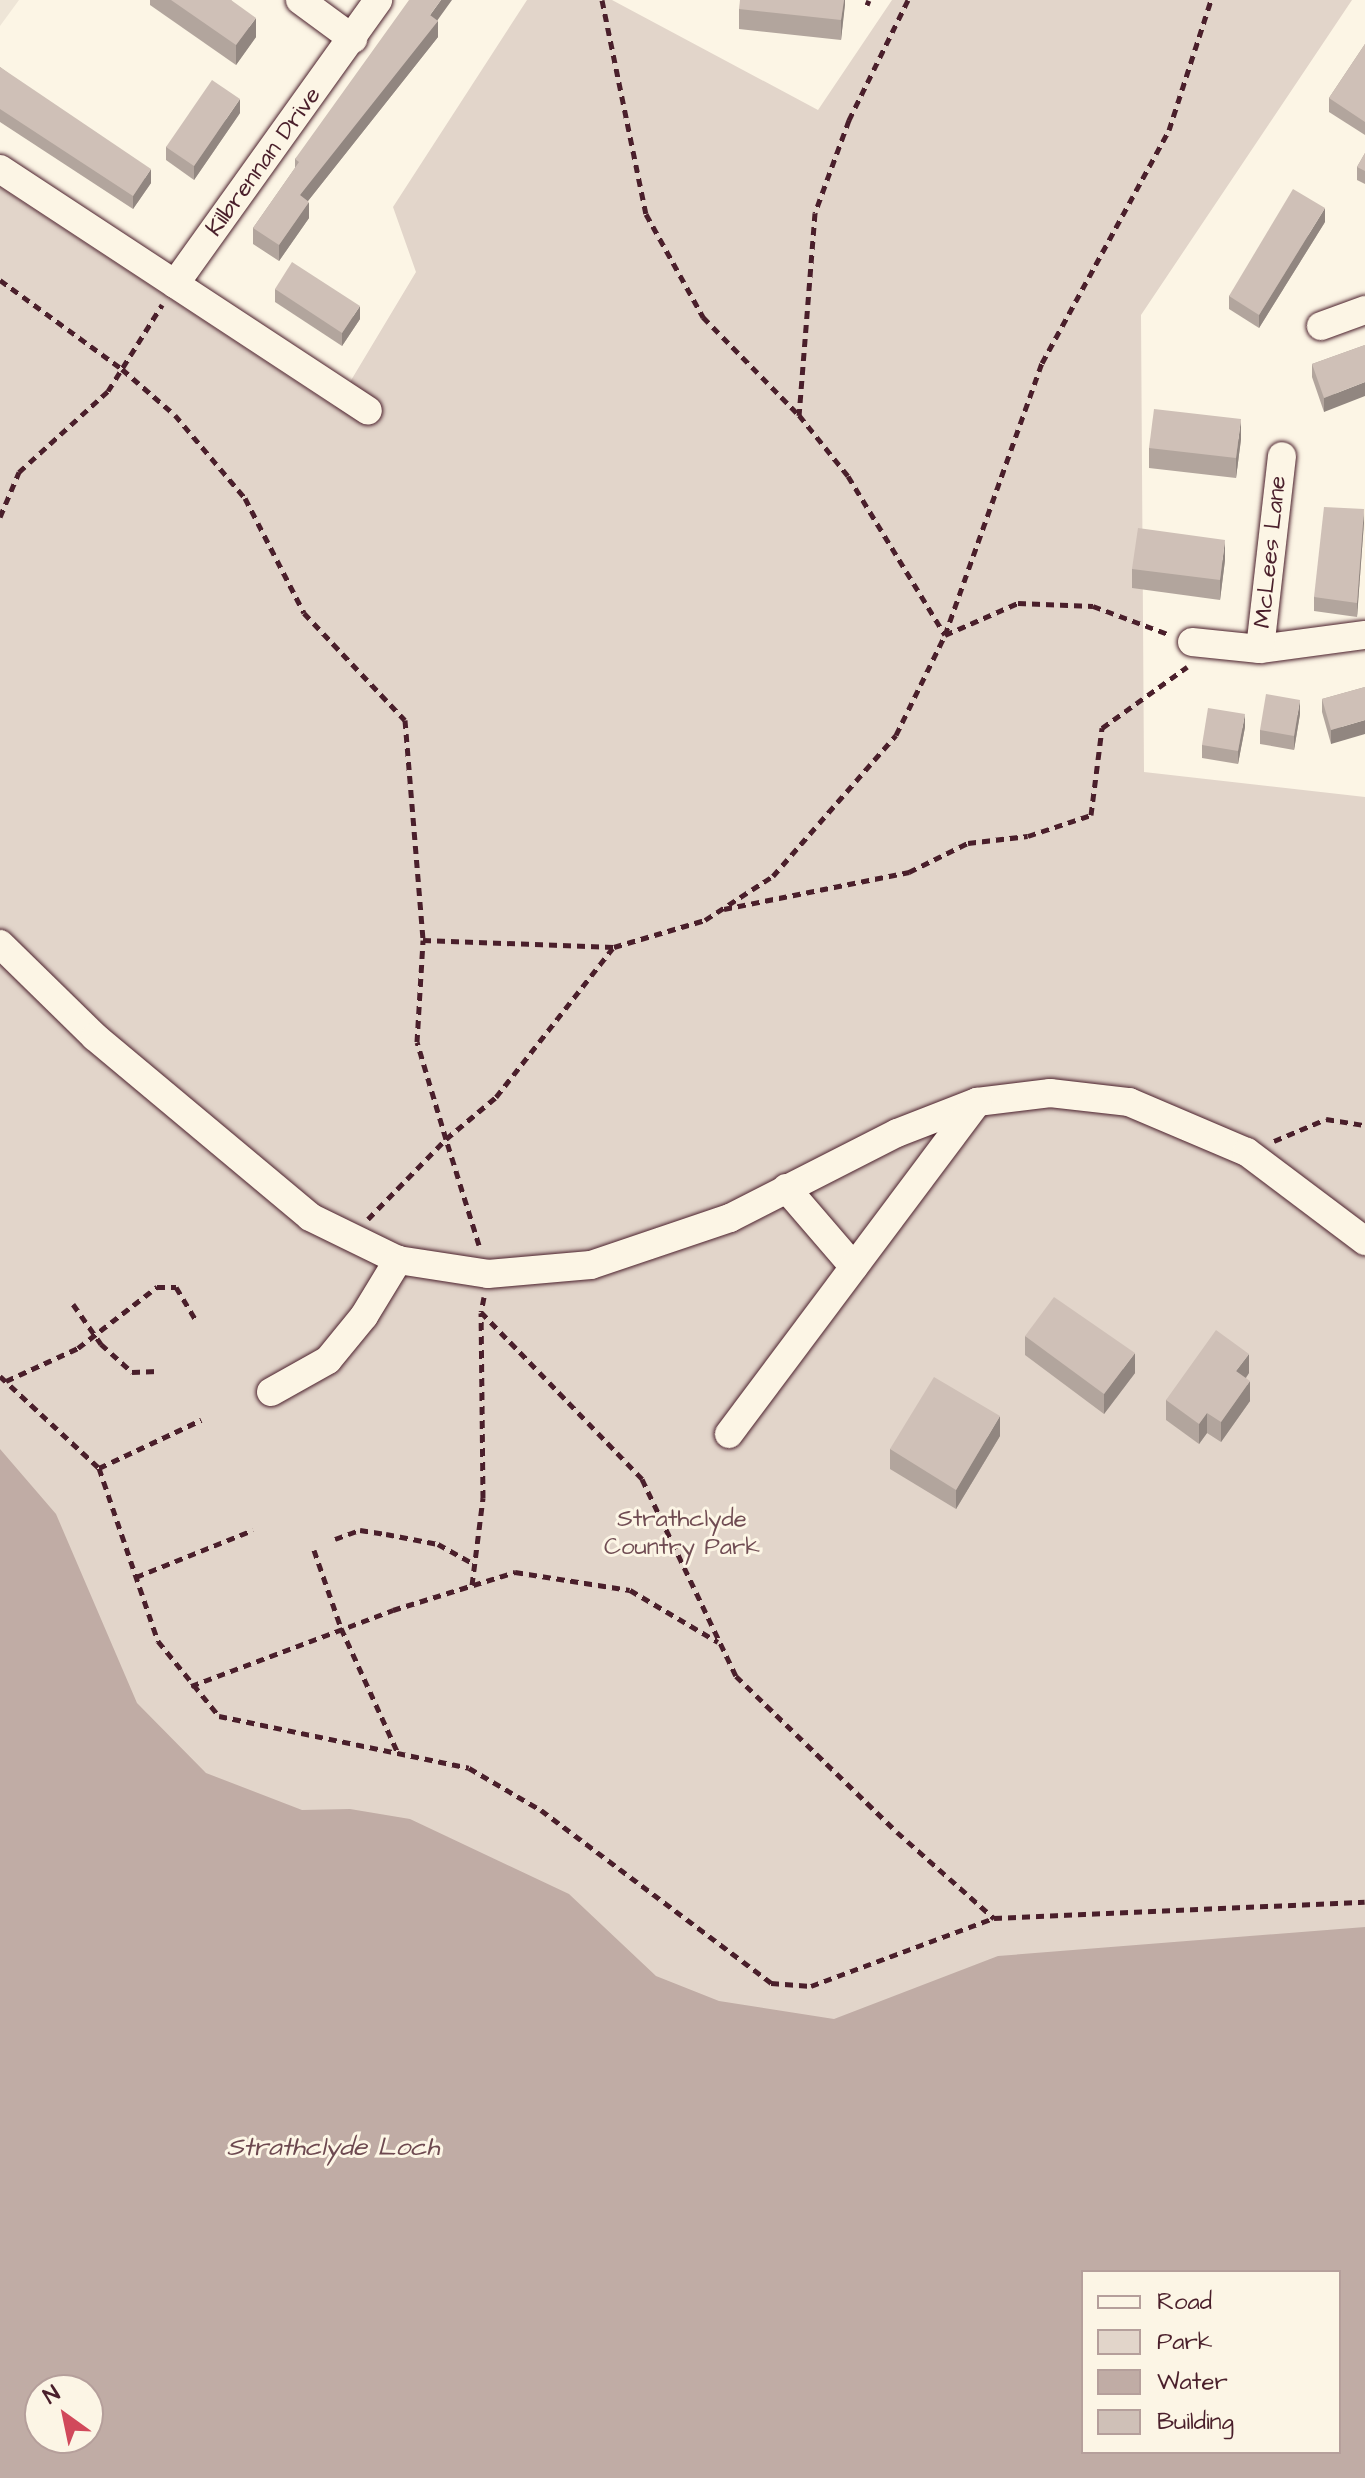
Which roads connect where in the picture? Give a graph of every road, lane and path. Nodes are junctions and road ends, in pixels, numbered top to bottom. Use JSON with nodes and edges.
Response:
{"nodes":[{"id":1,"x":300,"y":0,"type":"edge"},
{"id":2,"x":378,"y":0,"type":"edge"},
{"id":3,"x":602,"y":0,"type":"edge"},
{"id":4,"x":908,"y":0,"type":"edge"},
{"id":5,"x":1211,"y":0,"type":"edge"},
{"id":6,"x":353,"y":39,"type":"junction"},
{"id":7,"x":0,"y":169,"type":"edge"},
{"id":8,"x":0,"y":280,"type":"edge"},
{"id":9,"x":175,"y":284,"type":"junction"},
{"id":10,"x":1365,"y":310,"type":"edge"},
{"id":11,"x":1321,"y":326,"type":"dead end"},
{"id":12,"x":122,"y":369,"type":"junction"},
{"id":13,"x":368,"y":411,"type":"dead end"},
{"id":14,"x":799,"y":415,"type":"junction"},
{"id":15,"x":1282,"y":456,"type":"dead end"},
{"id":16,"x":0,"y":517,"type":"edge"},
{"id":17,"x":945,"y":635,"type":"junction"},
{"id":18,"x":1365,"y":635,"type":"edge"},
{"id":19,"x":1199,"y":643,"type":"junction"},
{"id":20,"x":1260,"y":649,"type":"junction"},
{"id":21,"x":719,"y":910,"type":"junction"},
{"id":22,"x":423,"y":940,"type":"junction"},
{"id":23,"x":0,"y":944,"type":"edge"},
{"id":24,"x":614,"y":947,"type":"junction"},
{"id":25,"x":977,"y":1102,"type":"junction"},
{"id":26,"x":1365,"y":1125,"type":"edge"},
{"id":27,"x":446,"y":1139,"type":"junction"},
{"id":28,"x":1247,"y":1152,"type":"junction"},
{"id":29,"x":786,"y":1188,"type":"junction"},
{"id":30,"x":350,"y":1236,"type":"junction"},
{"id":31,"x":1365,"y":1241,"type":"edge"},
{"id":32,"x":398,"y":1260,"type":"junction"},
{"id":33,"x":854,"y":1267,"type":"junction"},
{"id":34,"x":488,"y":1274,"type":"junction"},
{"id":35,"x":73,"y":1304,"type":"dead end"},
{"id":36,"x":481,"y":1312,"type":"junction"},
{"id":37,"x":196,"y":1320,"type":"dead end"},
{"id":38,"x":94,"y":1335,"type":"junction"},
{"id":39,"x":158,"y":1371,"type":"dead end"},
{"id":40,"x":0,"y":1376,"type":"edge"},
{"id":41,"x":6,"y":1381,"type":"junction"},
{"id":42,"x":271,"y":1392,"type":"dead end"},
{"id":43,"x":201,"y":1420,"type":"dead end"},
{"id":44,"x":729,"y":1434,"type":"dead end"},
{"id":45,"x":99,"y":1468,"type":"junction"},
{"id":46,"x":253,"y":1530,"type":"dead end"},
{"id":47,"x":335,"y":1539,"type":"dead end"},
{"id":48,"x":314,"y":1550,"type":"dead end"},
{"id":49,"x":474,"y":1564,"type":"junction"},
{"id":50,"x":136,"y":1577,"type":"junction"},
{"id":51,"x":472,"y":1585,"type":"junction"},
{"id":52,"x":341,"y":1628,"type":"junction"},
{"id":53,"x":719,"y":1642,"type":"junction"},
{"id":54,"x":191,"y":1686,"type":"junction"},
{"id":55,"x":399,"y":1754,"type":"junction"},
{"id":56,"x":1365,"y":1902,"type":"edge"},
{"id":57,"x":994,"y":1918,"type":"junction"}],
"edges":[{"from":1,"to":6,"type":"street"},
{"from":2,"to":6,"type":"street","name":"Kilbrennan Drive"},
{"from":3,"to":14,"type":"path"},
{"from":4,"to":14,"type":"path"},
{"from":5,"to":17,"type":"path"},
{"from":6,"to":9,"type":"street","name":"Kilbrennan Drive"},
{"from":7,"to":9,"type":"street"},
{"from":8,"to":12,"type":"path"},
{"from":9,"to":12,"type":"path"},
{"from":9,"to":13,"type":"street"},
{"from":10,"to":11,"type":"street"},
{"from":12,"to":16,"type":"path"},
{"from":12,"to":22,"type":"path"},
{"from":14,"to":17,"type":"path"},
{"from":15,"to":20,"type":"street","name":"McLees Lane"},
{"from":17,"to":19,"type":"path"},
{"from":17,"to":21,"type":"path"},
{"from":18,"to":20,"type":"street"},
{"from":19,"to":20,"type":"street"},
{"from":19,"to":21,"type":"path"},
{"from":21,"to":24,"type":"path"},
{"from":22,"to":24,"type":"path"},
{"from":22,"to":27,"type":"path"},
{"from":23,"to":30,"type":"street"},
{"from":24,"to":27,"type":"path"},
{"from":25,"to":28,"type":"street"},
{"from":25,"to":29,"type":"street"},
{"from":25,"to":33,"type":"street"},
{"from":26,"to":28,"type":"path"},
{"from":27,"to":30,"type":"path"},
{"from":27,"to":34,"type":"path"},
{"from":28,"to":31,"type":"street"},
{"from":29,"to":33,"type":"street"},
{"from":29,"to":34,"type":"street"},
{"from":30,"to":32,"type":"street"},
{"from":32,"to":34,"type":"street"},
{"from":32,"to":42,"type":"street"},
{"from":33,"to":44,"type":"street"},
{"from":34,"to":36,"type":"path"},
{"from":35,"to":38,"type":"path"},
{"from":36,"to":49,"type":"path"},
{"from":36,"to":53,"type":"path"},
{"from":37,"to":38,"type":"path"},
{"from":38,"to":39,"type":"path"},
{"from":38,"to":41,"type":"path"},
{"from":40,"to":41,"type":"path"},
{"from":41,"to":45,"type":"path"},
{"from":43,"to":45,"type":"path"},
{"from":45,"to":50,"type":"path"},
{"from":46,"to":50,"type":"path"},
{"from":47,"to":49,"type":"path"},
{"from":48,"to":52,"type":"path"},
{"from":49,"to":51,"type":"path"},
{"from":50,"to":54,"type":"path"},
{"from":51,"to":52,"type":"path"},
{"from":51,"to":53,"type":"path"},
{"from":52,"to":54,"type":"path"},
{"from":52,"to":55,"type":"path"},
{"from":53,"to":57,"type":"path"},
{"from":54,"to":55,"type":"path"},
{"from":55,"to":57,"type":"path"},
{"from":56,"to":57,"type":"path"}]}
